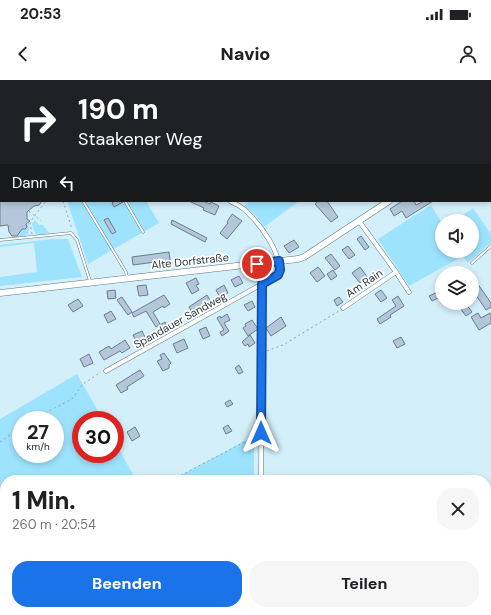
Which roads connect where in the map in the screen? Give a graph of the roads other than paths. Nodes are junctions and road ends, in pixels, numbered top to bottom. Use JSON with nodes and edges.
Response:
{"nodes":[{"id":1,"x":84,"y":202,"type":"edge"},
{"id":2,"x":126,"y":202,"type":"edge"},
{"id":3,"x":232,"y":202,"type":"edge"},
{"id":4,"x":388,"y":202,"type":"edge"},
{"id":5,"x":359,"y":221,"type":"junction"},
{"id":6,"x":143,"y":232,"type":"dead end"},
{"id":7,"x":0,"y":240,"type":"edge"},
{"id":8,"x":491,"y":246,"type":"edge"},
{"id":9,"x":279,"y":261,"type":"junction"},
{"id":10,"x":472,"y":263,"type":"dead end"},
{"id":11,"x":396,"y":272,"type":"junction"},
{"id":12,"x":127,"y":278,"type":"junction"},
{"id":13,"x":91,"y":282,"type":"junction"},
{"id":14,"x":262,"y":284,"type":"junction"},
{"id":15,"x":409,"y":292,"type":"dead end"},
{"id":16,"x":0,"y":293,"type":"edge"},
{"id":17,"x":343,"y":308,"type":"road end"},
{"id":18,"x":106,"y":371,"type":"road end"},
{"id":19,"x":261,"y":475,"type":"edge"}],
"edges":[{"from":1,"to":12,"type":"lane"},
{"from":2,"to":6,"type":"lane"},
{"from":3,"to":9,"type":"street"},
{"from":4,"to":5,"type":"street","name":"Alte Dorfstraße"},
{"from":5,"to":9,"type":"street","name":"Alte Dorfstraße"},
{"from":5,"to":11,"type":"street"},
{"from":7,"to":13,"type":"lane"},
{"from":8,"to":10,"type":"lane"},
{"from":9,"to":12,"type":"street","name":"Alte Dorfstraße"},
{"from":9,"to":14,"type":"street","name":"Spandauer Sandweg"},
{"from":11,"to":15,"type":"street"},
{"from":11,"to":17,"type":"street","name":"Am Rain"},
{"from":12,"to":13,"type":"street","name":"Alte Dorfstraße"},
{"from":13,"to":16,"type":"street","name":"Alte Dorfstraße"},
{"from":14,"to":18,"type":"street","name":"Spandauer Sandweg"},
{"from":14,"to":19,"type":"street"}]}
